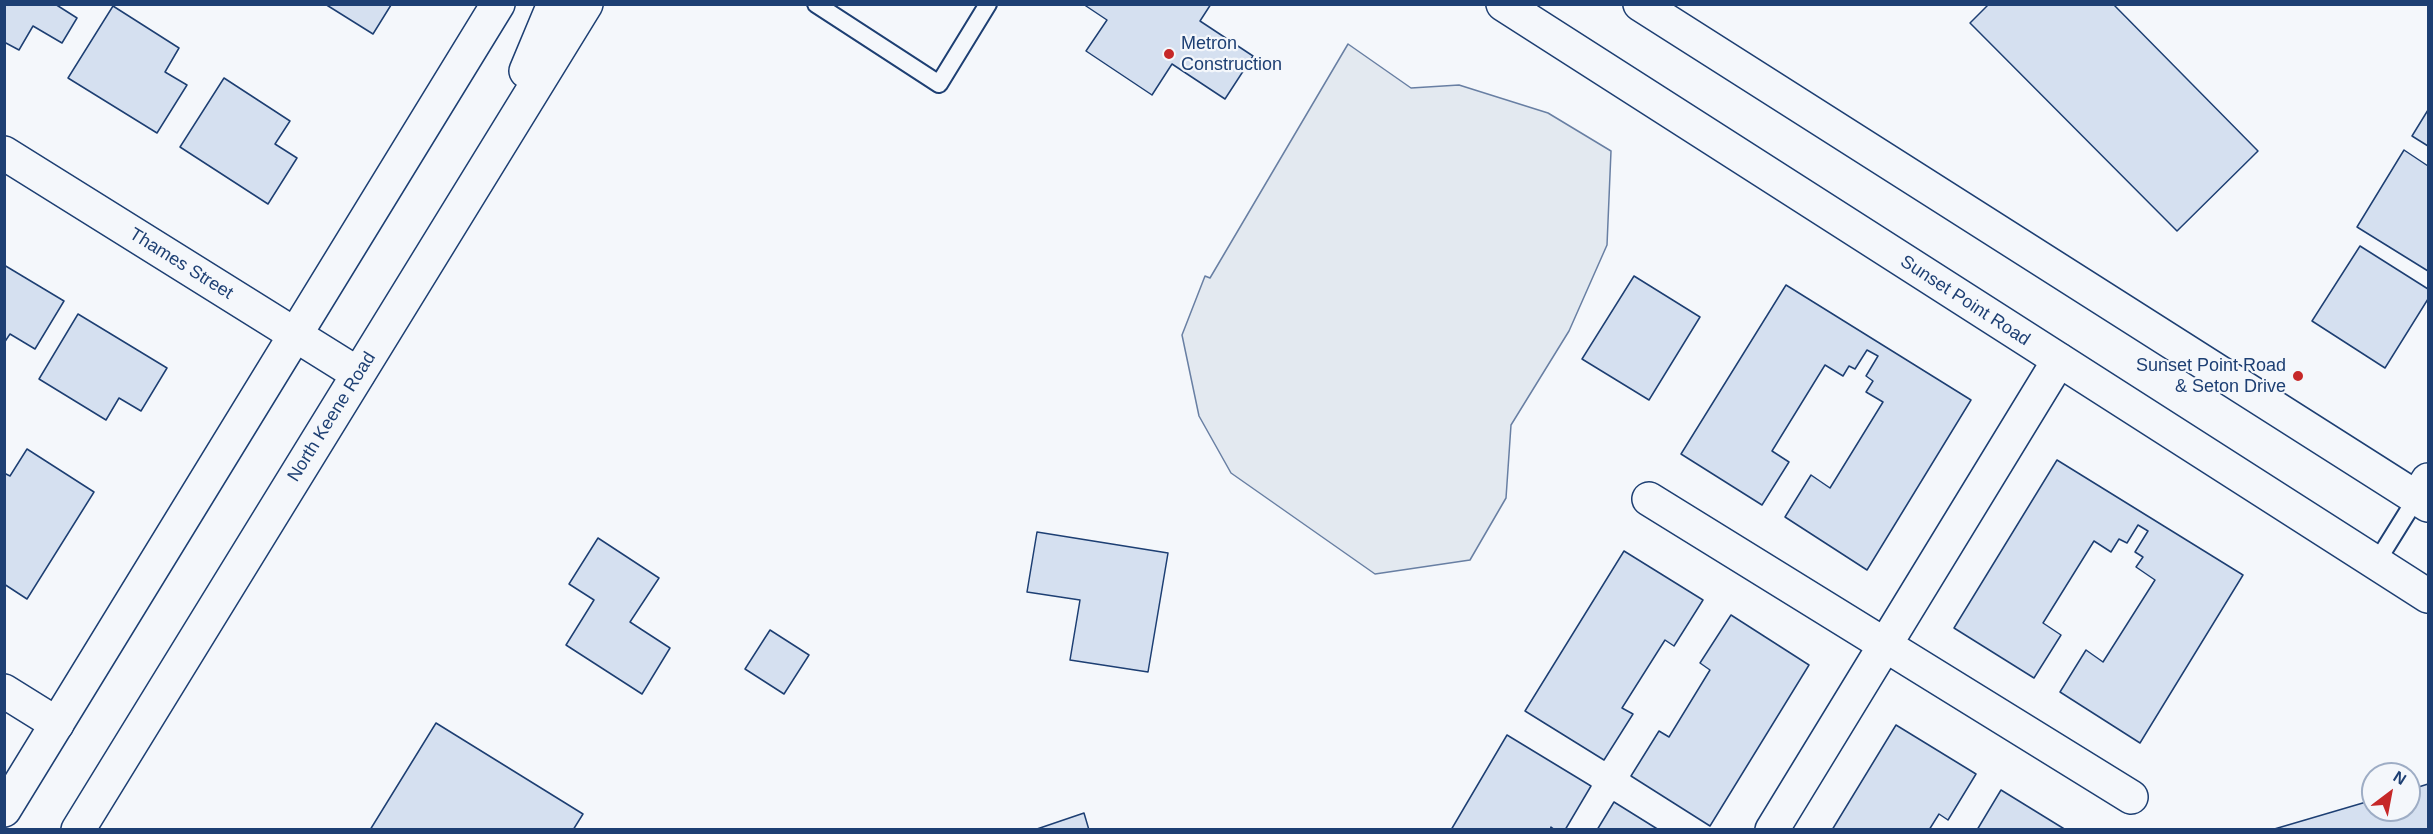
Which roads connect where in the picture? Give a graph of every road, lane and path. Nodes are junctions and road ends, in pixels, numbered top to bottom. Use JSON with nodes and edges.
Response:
{"nodes":[{"id":1,"x":498,"y":4,"type":"edge"},
{"id":2,"x":554,"y":4,"type":"edge"},
{"id":3,"x":586,"y":4,"type":"edge"},
{"id":4,"x":816,"y":4,"type":"edge"},
{"id":5,"x":988,"y":4,"type":"edge"},
{"id":6,"x":1503,"y":4,"type":"edge"},
{"id":7,"x":1640,"y":4,"type":"edge"},
{"id":8,"x":4,"y":153,"type":"edge"},
{"id":9,"x":486,"y":167,"type":"junction"},
{"id":10,"x":296,"y":336,"type":"junction"},
{"id":11,"x":2059,"y":360,"type":"junction"},
{"id":12,"x":358,"y":374,"type":"junction"},
{"id":13,"x":2425,"y":494,"type":"edge"},
{"id":14,"x":1649,"y":499,"type":"dead end"},
{"id":15,"x":2376,"y":563,"type":"junction"},
{"id":16,"x":2428,"y":596,"type":"edge"},
{"id":17,"x":1885,"y":645,"type":"junction"},
{"id":18,"x":4,"y":691,"type":"edge"},
{"id":19,"x":57,"y":724,"type":"junction"},
{"id":20,"x":2131,"y":797,"type":"dead end"},
{"id":21,"x":4,"y":810,"type":"edge"},
{"id":22,"x":78,"y":830,"type":"edge"},
{"id":23,"x":1772,"y":830,"type":"edge"}],
"edges":[{"from":1,"to":10,"type":"main road"},
{"from":2,"to":9,"type":"main road"},
{"from":3,"to":9,"type":"main road","name":"North Keene Road"},
{"from":4,"to":5,"type":"lane"},
{"from":6,"to":11,"type":"main road","name":"Sunset Point Road"},
{"from":7,"to":13,"type":"main road"},
{"from":8,"to":10,"type":"main road","name":"Thames Street"},
{"from":9,"to":12,"type":"main road","name":"North Keene Road"},
{"from":10,"to":12,"type":"main road","name":"Thames Street"},
{"from":10,"to":19,"type":"main road"},
{"from":11,"to":15,"type":"main road","name":"Sunset Point Road"},
{"from":11,"to":17,"type":"main road"},
{"from":12,"to":22,"type":"main road","name":"North Keene Road"},
{"from":13,"to":15,"type":"lane"},
{"from":14,"to":17,"type":"main road"},
{"from":15,"to":16,"type":"main road","name":"Sunset Point Road"},
{"from":17,"to":20,"type":"main road"},
{"from":17,"to":23,"type":"main road"},
{"from":18,"to":19,"type":"main road"},
{"from":19,"to":21,"type":"main road"}]}
